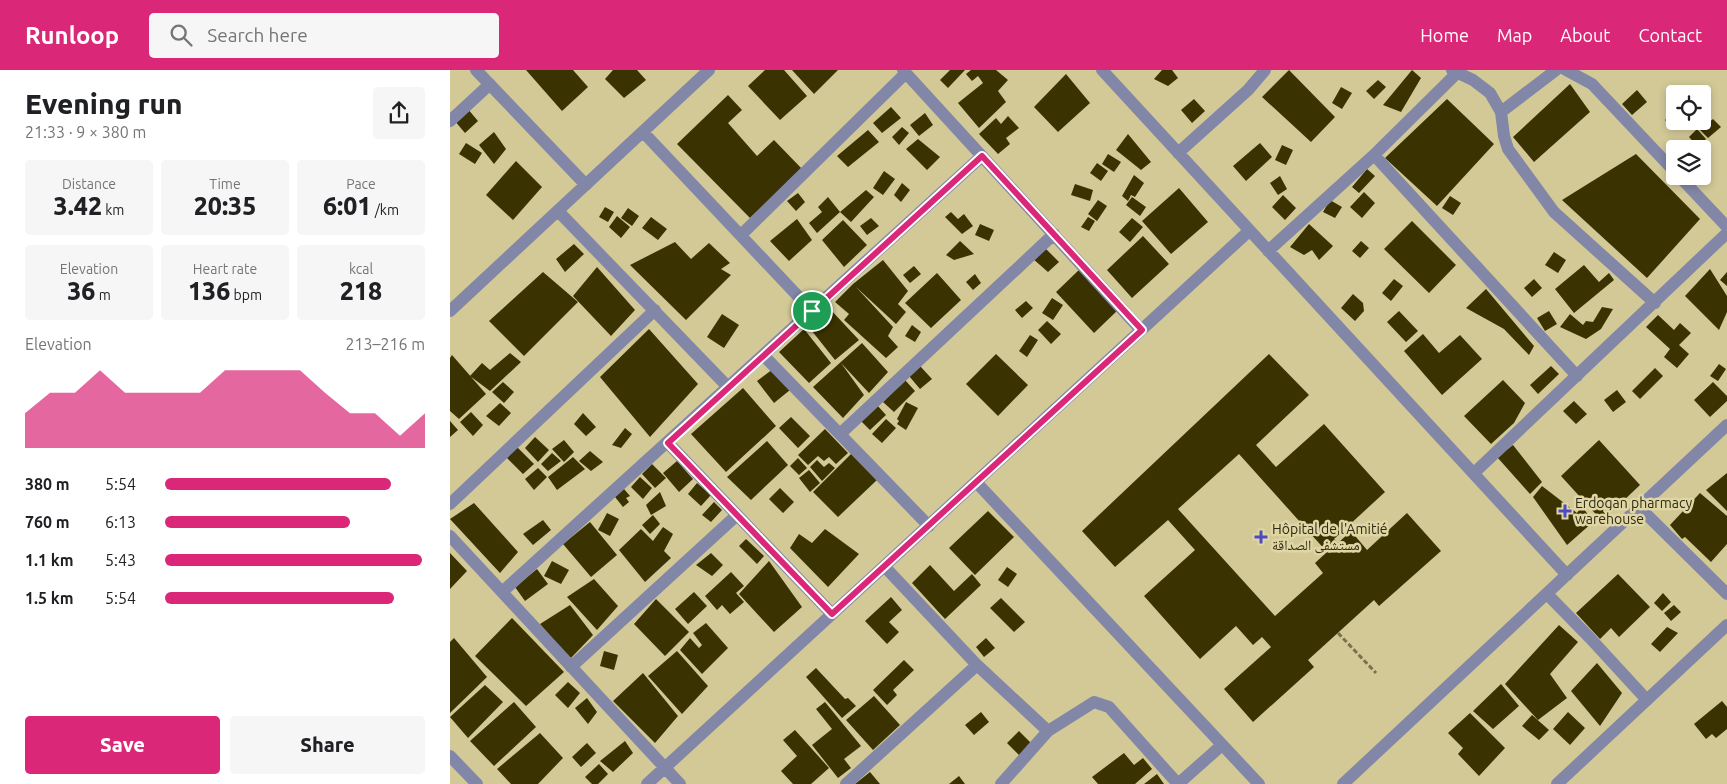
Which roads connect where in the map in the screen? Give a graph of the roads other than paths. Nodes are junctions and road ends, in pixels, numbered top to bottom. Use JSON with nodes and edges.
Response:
{"nodes":[{"id":1,"x":476,"y":70,"type":"edge"},
{"id":2,"x":709,"y":70,"type":"edge"},
{"id":3,"x":1102,"y":70,"type":"edge"},
{"id":4,"x":1265,"y":70,"type":"edge"},
{"id":5,"x":1556,"y":70,"type":"edge"},
{"id":6,"x":1566,"y":70,"type":"edge"},
{"id":7,"x":904,"y":72,"type":"edge"},
{"id":8,"x":1455,"y":72,"type":"edge"},
{"id":9,"x":490,"y":84,"type":"junction"},
{"id":10,"x":1501,"y":112,"type":"junction"},
{"id":11,"x":450,"y":121,"type":"edge"},
{"id":12,"x":643,"y":132,"type":"junction"},
{"id":13,"x":1178,"y":153,"type":"junction"},
{"id":14,"x":1374,"y":155,"type":"junction"},
{"id":15,"x":982,"y":156,"type":"junction"},
{"id":16,"x":1666,"y":162,"type":"edge"},
{"id":17,"x":586,"y":185,"type":"junction"},
{"id":18,"x":1687,"y":185,"type":"edge"},
{"id":19,"x":558,"y":211,"type":"junction"},
{"id":20,"x":1727,"y":227,"type":"edge"},
{"id":21,"x":1249,"y":231,"type":"junction"},
{"id":22,"x":1727,"y":233,"type":"edge"},
{"id":23,"x":1054,"y":234,"type":"junction"},
{"id":24,"x":741,"y":235,"type":"junction"},
{"id":25,"x":1268,"y":251,"type":"junction"},
{"id":26,"x":1656,"y":303,"type":"junction"},
{"id":27,"x":655,"y":310,"type":"junction"},
{"id":28,"x":812,"y":311,"type":"junction"},
{"id":29,"x":450,"y":312,"type":"edge"},
{"id":30,"x":1142,"y":330,"type":"junction"},
{"id":31,"x":764,"y":355,"type":"junction"},
{"id":32,"x":1577,"y":376,"type":"junction"},
{"id":33,"x":728,"y":387,"type":"junction"},
{"id":34,"x":1727,"y":425,"type":"edge"},
{"id":35,"x":840,"y":434,"type":"junction"},
{"id":36,"x":668,"y":443,"type":"junction"},
{"id":37,"x":1474,"y":474,"type":"junction"},
{"id":38,"x":977,"y":482,"type":"junction"},
{"id":39,"x":450,"y":504,"type":"edge"},
{"id":40,"x":1639,"y":507,"type":"junction"},
{"id":41,"x":737,"y":515,"type":"junction"},
{"id":42,"x":929,"y":526,"type":"junction"},
{"id":43,"x":450,"y":536,"type":"edge"},
{"id":44,"x":884,"y":566,"type":"junction"},
{"id":45,"x":1567,"y":575,"type":"junction"},
{"id":46,"x":502,"y":592,"type":"junction"},
{"id":47,"x":1546,"y":594,"type":"junction"},
{"id":48,"x":1727,"y":594,"type":"edge"},
{"id":49,"x":832,"y":614,"type":"junction"},
{"id":50,"x":1727,"y":625,"type":"edge"},
{"id":51,"x":977,"y":665,"type":"junction"},
{"id":52,"x":571,"y":667,"type":"junction"},
{"id":53,"x":1647,"y":700,"type":"junction"},
{"id":54,"x":1048,"y":731,"type":"junction"},
{"id":55,"x":1222,"y":744,"type":"junction"},
{"id":56,"x":450,"y":756,"type":"edge"},
{"id":57,"x":664,"y":768,"type":"junction"},
{"id":58,"x":477,"y":784,"type":"edge"},
{"id":59,"x":647,"y":784,"type":"edge"},
{"id":60,"x":680,"y":784,"type":"edge"},
{"id":61,"x":846,"y":784,"type":"edge"},
{"id":62,"x":1001,"y":784,"type":"edge"},
{"id":63,"x":1178,"y":784,"type":"edge"},
{"id":64,"x":1260,"y":784,"type":"edge"},
{"id":65,"x":1343,"y":784,"type":"edge"},
{"id":66,"x":1557,"y":784,"type":"edge"}],
"edges":[{"from":1,"to":9,"type":"street"},
{"from":2,"to":12,"type":"street"},
{"from":3,"to":13,"type":"street"},
{"from":4,"to":13,"type":"street"},
{"from":5,"to":10,"type":"street"},
{"from":6,"to":16,"type":"street"},
{"from":7,"to":15,"type":"street"},
{"from":7,"to":24,"type":"street"},
{"from":8,"to":10,"type":"street"},
{"from":8,"to":14,"type":"street"},
{"from":9,"to":11,"type":"street"},
{"from":9,"to":17,"type":"street"},
{"from":10,"to":26,"type":"street"},
{"from":12,"to":17,"type":"street"},
{"from":12,"to":24,"type":"street"},
{"from":13,"to":21,"type":"street"},
{"from":14,"to":25,"type":"street"},
{"from":14,"to":32,"type":"street"},
{"from":15,"to":23,"type":"street"},
{"from":15,"to":28,"type":"street"},
{"from":17,"to":19,"type":"street"},
{"from":18,"to":20,"type":"street"},
{"from":19,"to":27,"type":"street"},
{"from":19,"to":29,"type":"street"},
{"from":21,"to":25,"type":"street"},
{"from":21,"to":30,"type":"street"},
{"from":22,"to":26,"type":"street"},
{"from":23,"to":30,"type":"street"},
{"from":23,"to":35,"type":"street"},
{"from":24,"to":28,"type":"street"},
{"from":25,"to":37,"type":"street"},
{"from":26,"to":32,"type":"street"},
{"from":27,"to":33,"type":"street"},
{"from":27,"to":39,"type":"street"},
{"from":28,"to":31,"type":"street"},
{"from":30,"to":38,"type":"street"},
{"from":31,"to":33,"type":"street"},
{"from":31,"to":35,"type":"street"},
{"from":32,"to":37,"type":"street"},
{"from":33,"to":36,"type":"street"},
{"from":34,"to":40,"type":"street"},
{"from":35,"to":42,"type":"street"},
{"from":36,"to":41,"type":"street"},
{"from":36,"to":46,"type":"street"},
{"from":37,"to":45,"type":"street"},
{"from":38,"to":42,"type":"street"},
{"from":38,"to":55,"type":"street"},
{"from":40,"to":45,"type":"street"},
{"from":40,"to":48,"type":"street"},
{"from":41,"to":49,"type":"street"},
{"from":41,"to":52,"type":"street"},
{"from":42,"to":44,"type":"street"},
{"from":43,"to":46,"type":"street"},
{"from":44,"to":49,"type":"street"},
{"from":44,"to":51,"type":"street"},
{"from":45,"to":47,"type":"street"},
{"from":46,"to":52,"type":"street"},
{"from":47,"to":53,"type":"street"},
{"from":47,"to":65,"type":"street"},
{"from":49,"to":57,"type":"street"},
{"from":50,"to":53,"type":"street"},
{"from":51,"to":54,"type":"street"},
{"from":51,"to":61,"type":"street"},
{"from":52,"to":57,"type":"street"},
{"from":53,"to":66,"type":"street"},
{"from":54,"to":62,"type":"street"},
{"from":54,"to":63,"type":"street"},
{"from":55,"to":63,"type":"street"},
{"from":55,"to":64,"type":"street"},
{"from":56,"to":58,"type":"street"},
{"from":57,"to":59,"type":"street"},
{"from":57,"to":60,"type":"street"}]}
